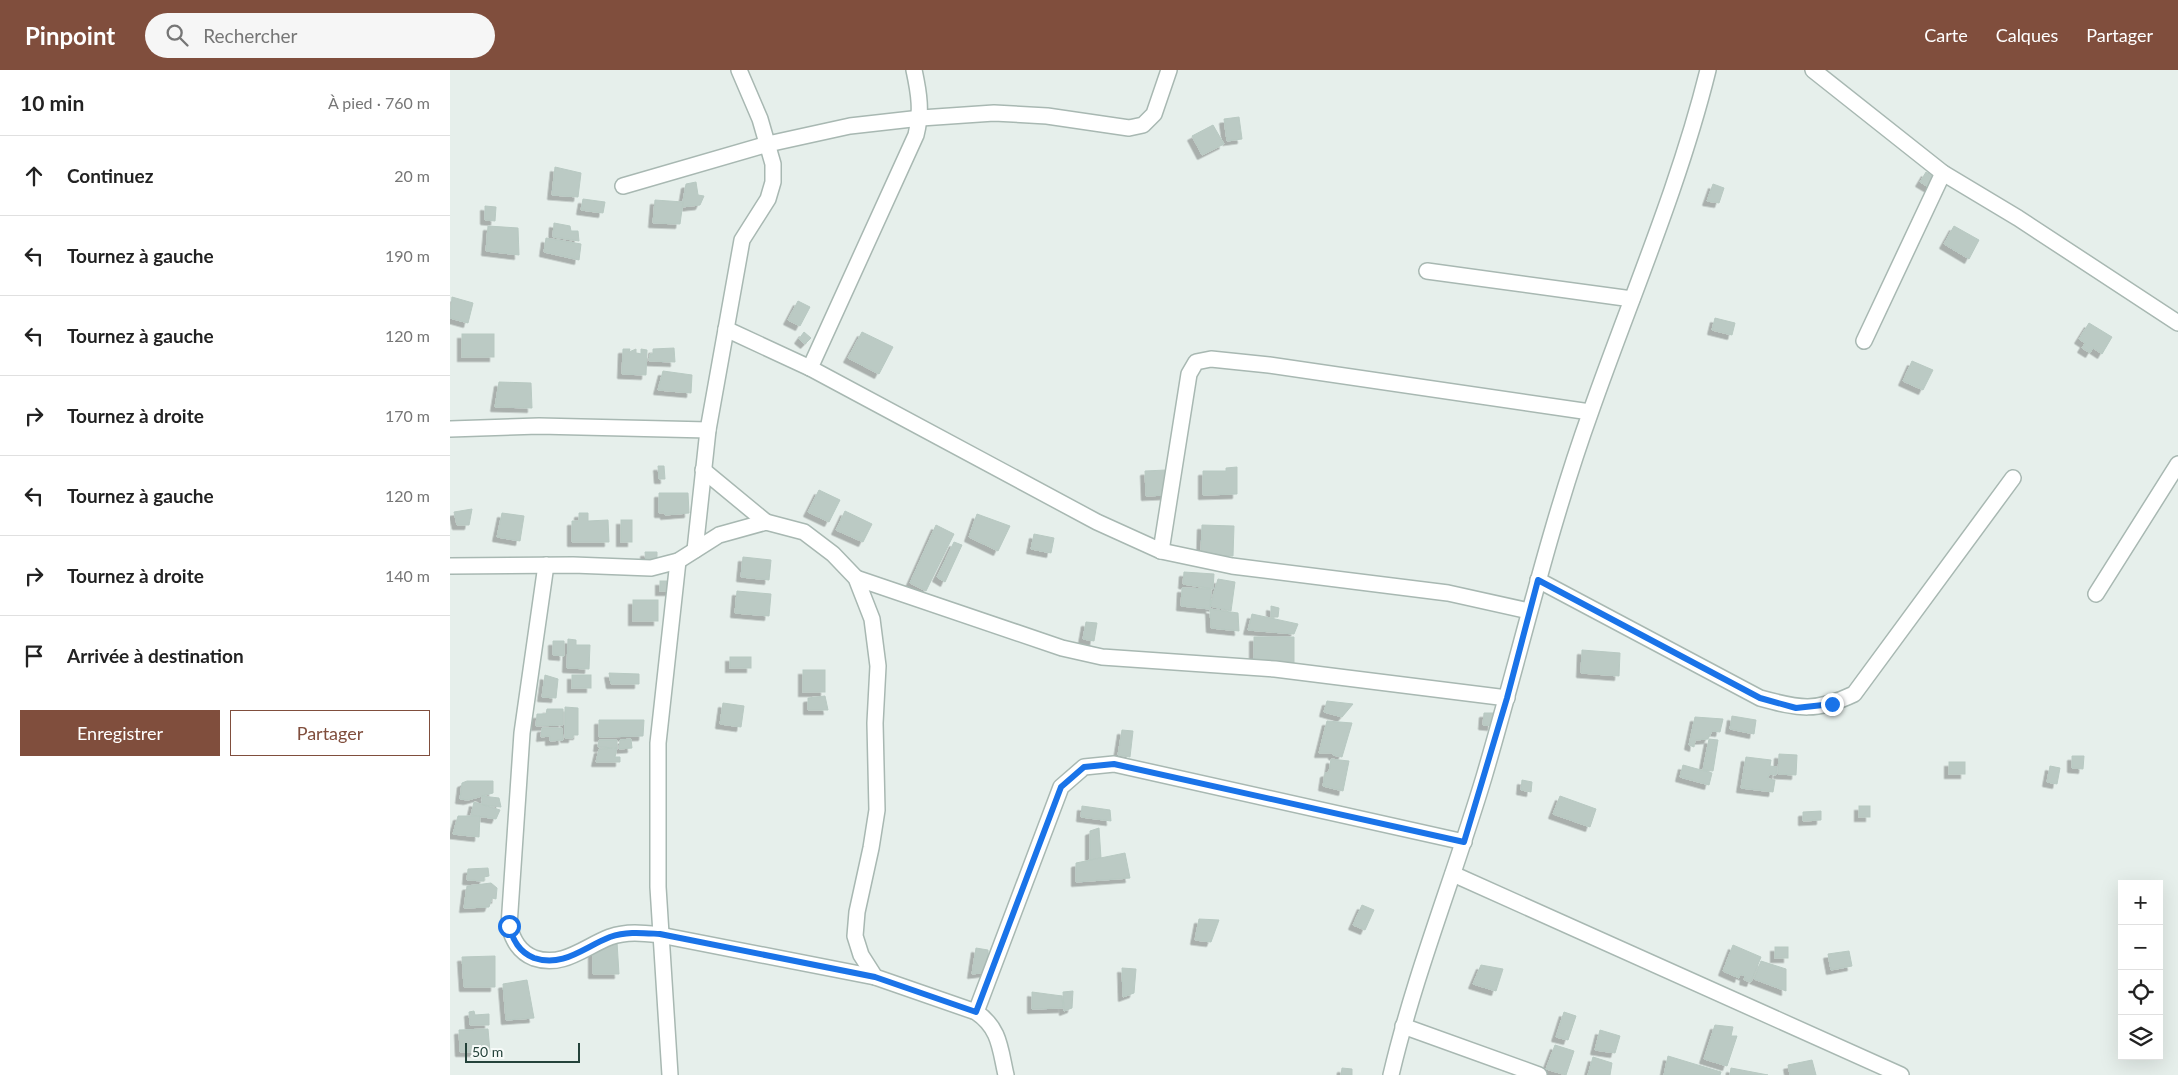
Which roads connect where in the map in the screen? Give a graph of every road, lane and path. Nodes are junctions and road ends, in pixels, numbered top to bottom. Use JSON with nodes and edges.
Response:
{"nodes":[{"id":1,"x":739,"y":70,"type":"edge"},
{"id":2,"x":914,"y":70,"type":"edge"},
{"id":3,"x":1169,"y":70,"type":"edge"},
{"id":4,"x":1708,"y":70,"type":"edge"},
{"id":5,"x":1813,"y":70,"type":"edge"},
{"id":6,"x":921,"y":118,"type":"junction"},
{"id":7,"x":768,"y":144,"type":"junction"},
{"id":8,"x":1943,"y":173,"type":"junction"},
{"id":9,"x":623,"y":186,"type":"dead end"},
{"id":10,"x":1428,"y":271,"type":"dead end"},
{"id":11,"x":1632,"y":299,"type":"junction"},
{"id":12,"x":2178,"y":323,"type":"edge"},
{"id":13,"x":726,"y":329,"type":"junction"},
{"id":14,"x":1864,"y":341,"type":"dead end"},
{"id":15,"x":810,"y":368,"type":"junction"},
{"id":16,"x":1590,"y":412,"type":"junction"},
{"id":17,"x":450,"y":429,"type":"edge"},
{"id":18,"x":708,"y":430,"type":"junction"},
{"id":19,"x":2178,"y":464,"type":"edge"},
{"id":20,"x":703,"y":470,"type":"junction"},
{"id":21,"x":2013,"y":478,"type":"dead end"},
{"id":22,"x":766,"y":522,"type":"junction"},
{"id":23,"x":696,"y":550,"type":"junction"},
{"id":24,"x":1162,"y":551,"type":"junction"},
{"id":25,"x":678,"y":562,"type":"junction"},
{"id":26,"x":546,"y":565,"type":"junction"},
{"id":27,"x":450,"y":566,"type":"edge"},
{"id":28,"x":856,"y":578,"type":"junction"},
{"id":29,"x":1538,"y":580,"type":"junction"},
{"id":30,"x":2096,"y":594,"type":"dead end"},
{"id":31,"x":1529,"y":611,"type":"junction"},
{"id":32,"x":1507,"y":698,"type":"junction"},
{"id":33,"x":1464,"y":842,"type":"junction"},
{"id":34,"x":1453,"y":874,"type":"junction"},
{"id":35,"x":660,"y":934,"type":"junction"},
{"id":36,"x":875,"y":977,"type":"junction"},
{"id":37,"x":976,"y":1012,"type":"junction"},
{"id":38,"x":1403,"y":1026,"type":"junction"},
{"id":39,"x":670,"y":1075,"type":"edge"},
{"id":40,"x":1006,"y":1075,"type":"edge"},
{"id":41,"x":1391,"y":1075,"type":"edge"},
{"id":42,"x":1539,"y":1075,"type":"edge"},
{"id":43,"x":1901,"y":1075,"type":"edge"}],
"edges":[{"from":1,"to":7,"type":"street"},
{"from":2,"to":6,"type":"street"},
{"from":3,"to":6,"type":"street"},
{"from":4,"to":11,"type":"street"},
{"from":5,"to":8,"type":"street"},
{"from":6,"to":7,"type":"street"},
{"from":6,"to":15,"type":"street"},
{"from":7,"to":9,"type":"street"},
{"from":7,"to":13,"type":"street"},
{"from":8,"to":12,"type":"street"},
{"from":8,"to":14,"type":"street"},
{"from":10,"to":11,"type":"street"},
{"from":11,"to":16,"type":"street"},
{"from":13,"to":15,"type":"street"},
{"from":13,"to":18,"type":"street"},
{"from":15,"to":24,"type":"street"},
{"from":16,"to":24,"type":"street"},
{"from":16,"to":29,"type":"street"},
{"from":17,"to":18,"type":"street"},
{"from":18,"to":20,"type":"street"},
{"from":19,"to":30,"type":"street"},
{"from":20,"to":22,"type":"street"},
{"from":20,"to":23,"type":"street"},
{"from":21,"to":29,"type":"street"},
{"from":22,"to":23,"type":"street"},
{"from":22,"to":28,"type":"street"},
{"from":23,"to":25,"type":"street"},
{"from":24,"to":31,"type":"street"},
{"from":25,"to":26,"type":"street"},
{"from":25,"to":35,"type":"street"},
{"from":26,"to":27,"type":"street"},
{"from":26,"to":35,"type":"street"},
{"from":28,"to":32,"type":"street"},
{"from":28,"to":36,"type":"street"},
{"from":29,"to":31,"type":"street"},
{"from":31,"to":32,"type":"street"},
{"from":32,"to":33,"type":"street"},
{"from":33,"to":34,"type":"street"},
{"from":33,"to":37,"type":"street"},
{"from":34,"to":38,"type":"street"},
{"from":34,"to":43,"type":"street"},
{"from":35,"to":36,"type":"street"},
{"from":35,"to":39,"type":"street"},
{"from":36,"to":37,"type":"street"},
{"from":37,"to":40,"type":"street"},
{"from":38,"to":41,"type":"street"},
{"from":38,"to":42,"type":"street"}]}
